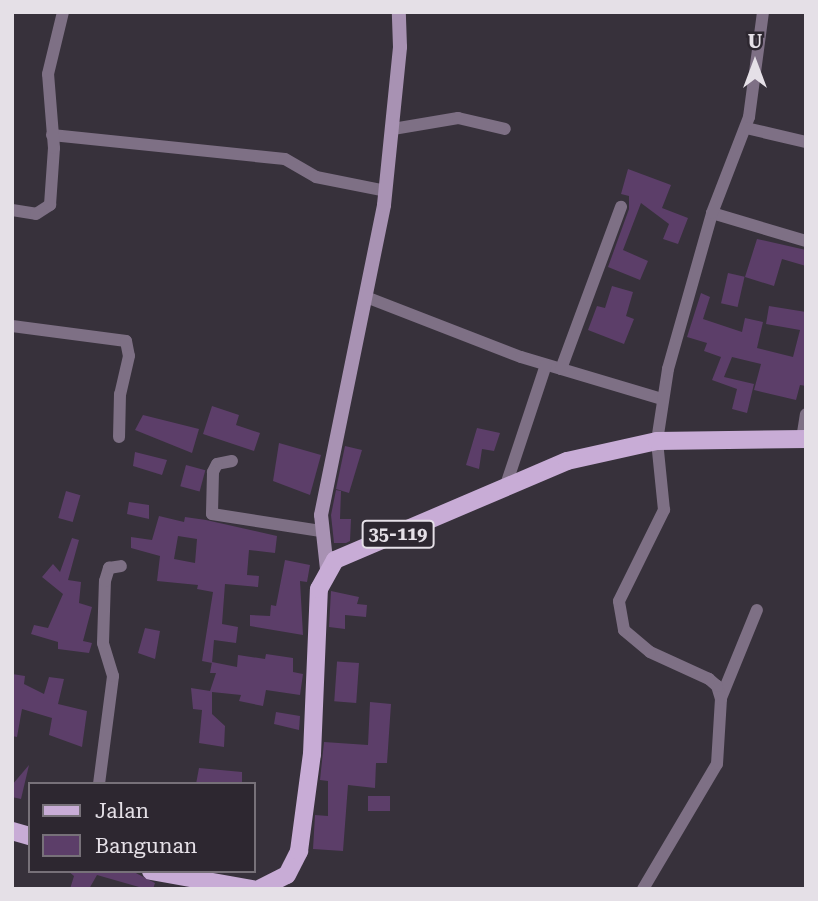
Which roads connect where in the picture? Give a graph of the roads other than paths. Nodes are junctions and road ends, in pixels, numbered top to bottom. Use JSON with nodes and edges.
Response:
{"nodes":[{"id":1,"x":63,"y":12,"type":"edge"},
{"id":2,"x":399,"y":12,"type":"edge"},
{"id":3,"x":763,"y":12,"type":"edge"},
{"id":4,"x":746,"y":128,"type":"junction"},
{"id":5,"x":393,"y":129,"type":"junction"},
{"id":6,"x":505,"y":129,"type":"dead end"},
{"id":7,"x":52,"y":135,"type":"junction"},
{"id":8,"x":806,"y":142,"type":"edge"},
{"id":9,"x":386,"y":191,"type":"junction"},
{"id":10,"x":621,"y":207,"type":"dead end"},
{"id":11,"x":12,"y":210,"type":"edge"},
{"id":12,"x":712,"y":214,"type":"junction"},
{"id":13,"x":806,"y":240,"type":"edge"},
{"id":14,"x":366,"y":297,"type":"junction"},
{"id":15,"x":12,"y":326,"type":"edge"},
{"id":16,"x":546,"y":365,"type":"junction"},
{"id":17,"x":561,"y":369,"type":"junction"},
{"id":18,"x":662,"y":399,"type":"junction"},
{"id":19,"x":806,"y":414,"type":"edge"},
{"id":20,"x":119,"y":437,"type":"dead end"},
{"id":21,"x":804,"y":439,"type":"edge"},
{"id":22,"x":657,"y":441,"type":"junction"},
{"id":23,"x":232,"y":461,"type":"dead end"},
{"id":24,"x":506,"y":485,"type":"junction"},
{"id":25,"x":321,"y":531,"type":"junction"},
{"id":26,"x":121,"y":566,"type":"dead end"},
{"id":27,"x":327,"y":569,"type":"junction"},
{"id":28,"x":757,"y":610,"type":"dead end"},
{"id":29,"x":721,"y":699,"type":"junction"},
{"id":30,"x":99,"y":782,"type":"edge"},
{"id":31,"x":162,"y":873,"type":"edge"},
{"id":32,"x":252,"y":889,"type":"edge"},
{"id":33,"x":258,"y":889,"type":"edge"},
{"id":34,"x":266,"y":889,"type":"edge"},
{"id":35,"x":643,"y":889,"type":"edge"}],
"edges":[{"from":1,"to":7,"type":"street"},
{"from":2,"to":5,"type":"street"},
{"from":3,"to":4,"type":"street"},
{"from":4,"to":8,"type":"street"},
{"from":4,"to":12,"type":"street"},
{"from":5,"to":6,"type":"street"},
{"from":5,"to":9,"type":"street"},
{"from":7,"to":9,"type":"street"},
{"from":7,"to":11,"type":"street"},
{"from":9,"to":14,"type":"street"},
{"from":10,"to":17,"type":"street"},
{"from":12,"to":13,"type":"street"},
{"from":12,"to":18,"type":"street"},
{"from":14,"to":16,"type":"street"},
{"from":14,"to":25,"type":"street"},
{"from":15,"to":20,"type":"street"},
{"from":16,"to":17,"type":"street"},
{"from":16,"to":24,"type":"street"},
{"from":17,"to":18,"type":"street"},
{"from":18,"to":22,"type":"street"},
{"from":19,"to":21,"type":"street"},
{"from":21,"to":22,"type":"main road","number":"35-119"},
{"from":22,"to":24,"type":"main road","number":"35-119"},
{"from":22,"to":29,"type":"street"},
{"from":23,"to":25,"type":"street"},
{"from":24,"to":27,"type":"main road","number":"35-119"},
{"from":25,"to":27,"type":"street"},
{"from":26,"to":30,"type":"street"},
{"from":27,"to":34,"type":"main road"},
{"from":28,"to":29,"type":"street"},
{"from":29,"to":35,"type":"street"},
{"from":31,"to":32,"type":"main road"},
{"from":33,"to":34,"type":"main road"}]}
